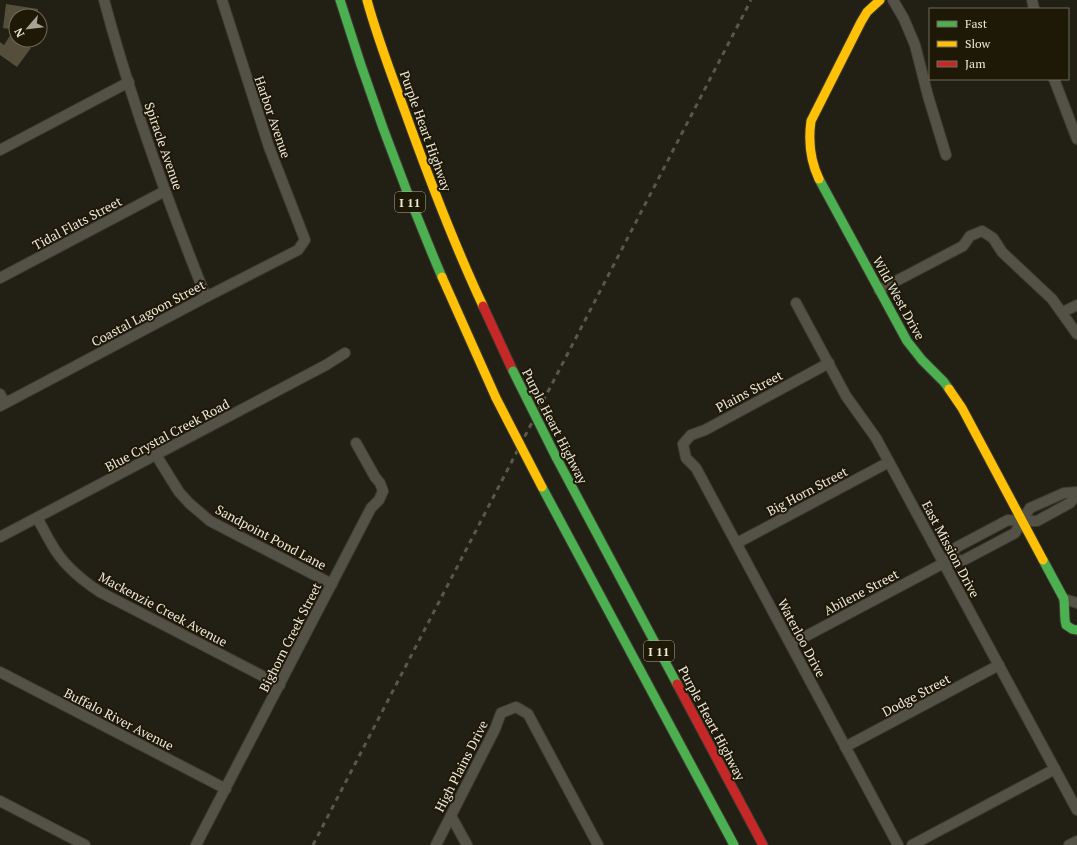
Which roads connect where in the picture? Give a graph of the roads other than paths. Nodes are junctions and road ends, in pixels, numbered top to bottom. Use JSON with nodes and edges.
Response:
{"nodes":[{"id":1,"x":104,"y":0,"type":"edge"},
{"id":2,"x":222,"y":0,"type":"edge"},
{"id":3,"x":340,"y":0,"type":"edge"},
{"id":4,"x":367,"y":0,"type":"edge"},
{"id":5,"x":880,"y":0,"type":"edge"},
{"id":6,"x":893,"y":0,"type":"edge"},
{"id":7,"x":1054,"y":80,"type":"edge"},
{"id":8,"x":129,"y":82,"type":"junction"},
{"id":9,"x":1077,"y":139,"type":"edge"},
{"id":10,"x":0,"y":150,"type":"edge"},
{"id":11,"x":946,"y":155,"type":"dead end"},
{"id":12,"x":166,"y":191,"type":"junction"},
{"id":13,"x":305,"y":240,"type":"joint"},
{"id":14,"x":0,"y":278,"type":"edge"},
{"id":15,"x":879,"y":290,"type":"junction"},
{"id":16,"x":206,"y":297,"type":"junction"},
{"id":17,"x":796,"y":303,"type":"dead end"},
{"id":18,"x":1077,"y":305,"type":"edge"},
{"id":19,"x":1063,"y":312,"type":"junction"},
{"id":20,"x":1077,"y":334,"type":"edge"},
{"id":21,"x":344,"y":353,"type":"dead end"},
{"id":22,"x":829,"y":363,"type":"junction"},
{"id":23,"x":2,"y":401,"type":"edge"},
{"id":24,"x":356,"y":443,"type":"dead end"},
{"id":25,"x":683,"y":444,"type":"joint"},
{"id":26,"x":156,"y":455,"type":"junction"},
{"id":27,"x":889,"y":462,"type":"junction"},
{"id":28,"x":1077,"y":493,"type":"edge"},
{"id":29,"x":37,"y":518,"type":"junction"},
{"id":30,"x":1022,"y":521,"type":"junction"},
{"id":31,"x":0,"y":537,"type":"edge"},
{"id":32,"x":737,"y":543,"type":"junction"},
{"id":33,"x":944,"y":563,"type":"junction"},
{"id":34,"x":332,"y":584,"type":"junction"},
{"id":35,"x":1064,"y":599,"type":"junction"},
{"id":36,"x":1077,"y":603,"type":"edge"},
{"id":37,"x":1077,"y":630,"type":"edge"},
{"id":38,"x":791,"y":644,"type":"junction"},
{"id":39,"x":999,"y":665,"type":"junction"},
{"id":40,"x":0,"y":672,"type":"edge"},
{"id":41,"x":280,"y":685,"type":"junction"},
{"id":42,"x":846,"y":747,"type":"junction"},
{"id":43,"x":1054,"y":769,"type":"junction"},
{"id":44,"x":226,"y":789,"type":"junction"},
{"id":45,"x":0,"y":801,"type":"edge"},
{"id":46,"x":1077,"y":810,"type":"edge"},
{"id":47,"x":451,"y":816,"type":"junction"},
{"id":48,"x":1077,"y":841,"type":"edge"},
{"id":49,"x":85,"y":845,"type":"edge"},
{"id":50,"x":196,"y":845,"type":"edge"},
{"id":51,"x":436,"y":845,"type":"edge"},
{"id":52,"x":467,"y":845,"type":"edge"},
{"id":53,"x":598,"y":845,"type":"edge"},
{"id":54,"x":734,"y":845,"type":"edge"},
{"id":55,"x":763,"y":845,"type":"edge"},
{"id":56,"x":898,"y":845,"type":"edge"},
{"id":57,"x":912,"y":845,"type":"edge"},
{"id":58,"x":1069,"y":845,"type":"edge"}],
"edges":[{"from":1,"to":8,"type":"street","name":"Spiracle Avenue"},
{"from":2,"to":13,"type":"street","name":"Harbor Avenue"},
{"from":3,"to":54,"type":"main road","number":"I 11","bridge":true},
{"from":4,"to":55,"type":"main road","name":"Purple Heart Highway","number":"I 11","bridge":true},
{"from":5,"to":15,"type":"main road","name":"Wild West Drive"},
{"from":6,"to":11,"type":"street"},
{"from":7,"to":9,"type":"street"},
{"from":8,"to":10,"type":"street"},
{"from":8,"to":12,"type":"street","name":"Spiracle Avenue"},
{"from":12,"to":14,"type":"street","name":"Tidal Flats Street"},
{"from":12,"to":16,"type":"street","name":"Spiracle Avenue"},
{"from":13,"to":16,"type":"street","name":"Coastal Lagoon Street"},
{"from":15,"to":19,"type":"street"},
{"from":15,"to":30,"type":"main road","name":"Wild West Drive"},
{"from":16,"to":23,"type":"street","name":"Coastal Lagoon Street"},
{"from":17,"to":22,"type":"street","name":"East Mission Drive"},
{"from":18,"to":19,"type":"street"},
{"from":19,"to":20,"type":"street"},
{"from":21,"to":26,"type":"street","name":"Blue Crystal Creek Road"},
{"from":22,"to":25,"type":"street","name":"Plains Street"},
{"from":22,"to":27,"type":"street","name":"East Mission Drive"},
{"from":24,"to":34,"type":"street","name":"Bighorn Creek Street"},
{"from":25,"to":32,"type":"street","name":"Waterloo Drive"},
{"from":26,"to":29,"type":"street","name":"Blue Crystal Creek Road"},
{"from":26,"to":34,"type":"street","name":"Sandpoint Pond Lane"},
{"from":27,"to":32,"type":"street","name":"Big Horn Street"},
{"from":27,"to":33,"type":"street","name":"East Mission Drive"},
{"from":28,"to":30,"type":"street","name":"Abilene Street"},
{"from":28,"to":30,"type":"street","name":"Abilene Street"},
{"from":29,"to":31,"type":"street","name":"Blue Crystal Creek Road"},
{"from":29,"to":41,"type":"street","name":"Mackenzie Creek Avenue"},
{"from":30,"to":33,"type":"street","name":"Abilene Street"},
{"from":30,"to":33,"type":"street","name":"Abilene Street"},
{"from":30,"to":35,"type":"main road","name":"Wild West Drive"},
{"from":32,"to":38,"type":"street","name":"Waterloo Drive"},
{"from":33,"to":38,"type":"street","name":"Abilene Street"},
{"from":33,"to":39,"type":"street","name":"East Mission Drive"},
{"from":34,"to":41,"type":"street","name":"Bighorn Creek Street"},
{"from":35,"to":36,"type":"street"},
{"from":35,"to":37,"type":"main road","name":"Wild West Drive"},
{"from":38,"to":42,"type":"street","name":"Waterloo Drive"},
{"from":39,"to":42,"type":"street","name":"Dodge Street"},
{"from":39,"to":43,"type":"street","name":"East Mission Drive"},
{"from":40,"to":44,"type":"street","name":"Buffalo River Avenue"},
{"from":41,"to":44,"type":"street","name":"Bighorn Creek Street"},
{"from":42,"to":56,"type":"street","name":"Waterloo Drive"},
{"from":43,"to":46,"type":"street","name":"East Mission Drive"},
{"from":43,"to":57,"type":"street"},
{"from":44,"to":50,"type":"street","name":"Bighorn Creek Street"},
{"from":45,"to":49,"type":"street"},
{"from":47,"to":51,"type":"street","name":"High Plains Drive"},
{"from":47,"to":52,"type":"street"},
{"from":47,"to":53,"type":"street","name":"High Plains Drive"},
{"from":48,"to":58,"type":"street"}]}
